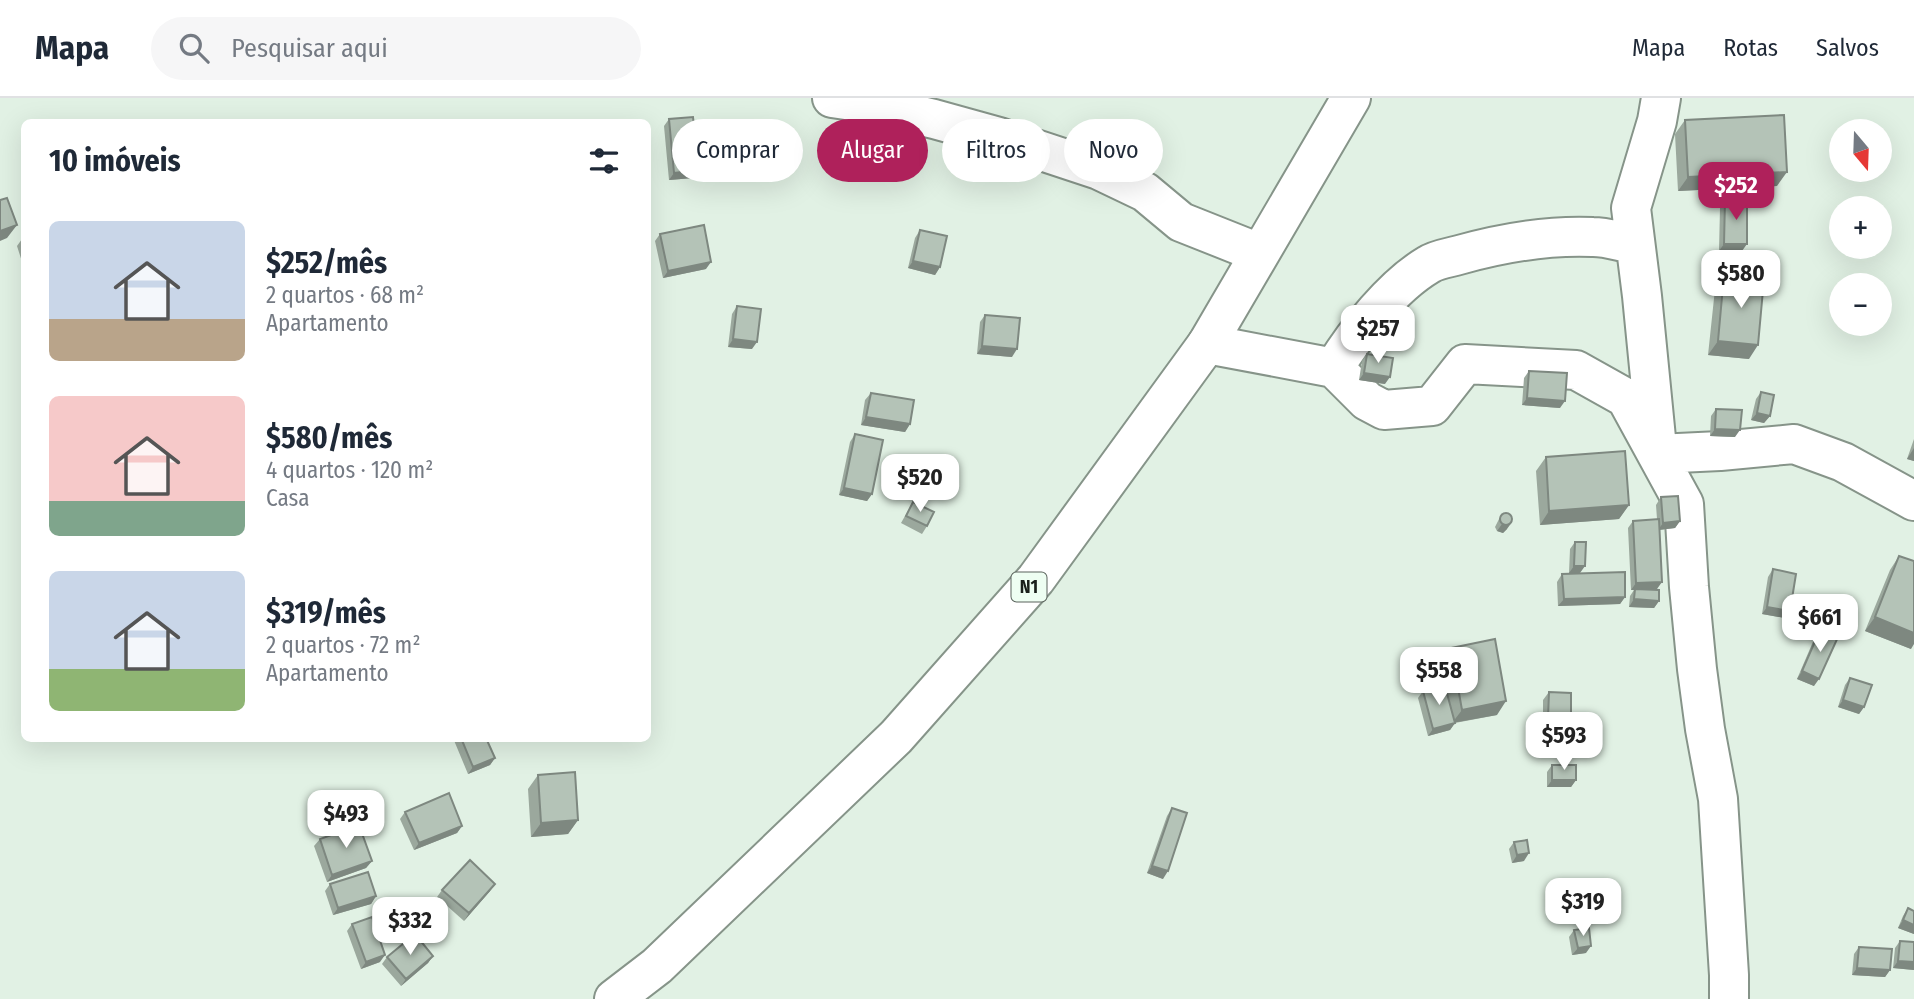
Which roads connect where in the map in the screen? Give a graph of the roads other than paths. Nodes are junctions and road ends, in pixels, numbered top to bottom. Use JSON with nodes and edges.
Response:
{"nodes":[{"id":1,"x":832,"y":98,"type":"edge"},
{"id":2,"x":1351,"y":98,"type":"edge"},
{"id":3,"x":1661,"y":98,"type":"edge"},
{"id":4,"x":1635,"y":244,"type":"junction"},
{"id":5,"x":1259,"y":253,"type":"junction"},
{"id":6,"x":1207,"y":344,"type":"junction"},
{"id":7,"x":1334,"y":368,"type":"junction"},
{"id":8,"x":1657,"y":454,"type":"junction"},
{"id":9,"x":1914,"y":501,"type":"edge"},
{"id":10,"x":614,"y":999,"type":"edge"},
{"id":11,"x":1729,"y":999,"type":"edge"}],
"edges":[{"from":1,"to":5,"type":"main road"},
{"from":2,"to":5,"type":"main road","number":"N1"},
{"from":3,"to":4,"type":"main road"},
{"from":4,"to":7,"type":"main road"},
{"from":4,"to":8,"type":"main road"},
{"from":5,"to":6,"type":"main road","number":"N1"},
{"from":6,"to":7,"type":"main road"},
{"from":6,"to":10,"type":"main road","number":"N1"},
{"from":7,"to":8,"type":"main road"},
{"from":8,"to":9,"type":"main road"},
{"from":8,"to":11,"type":"main road"}]}
